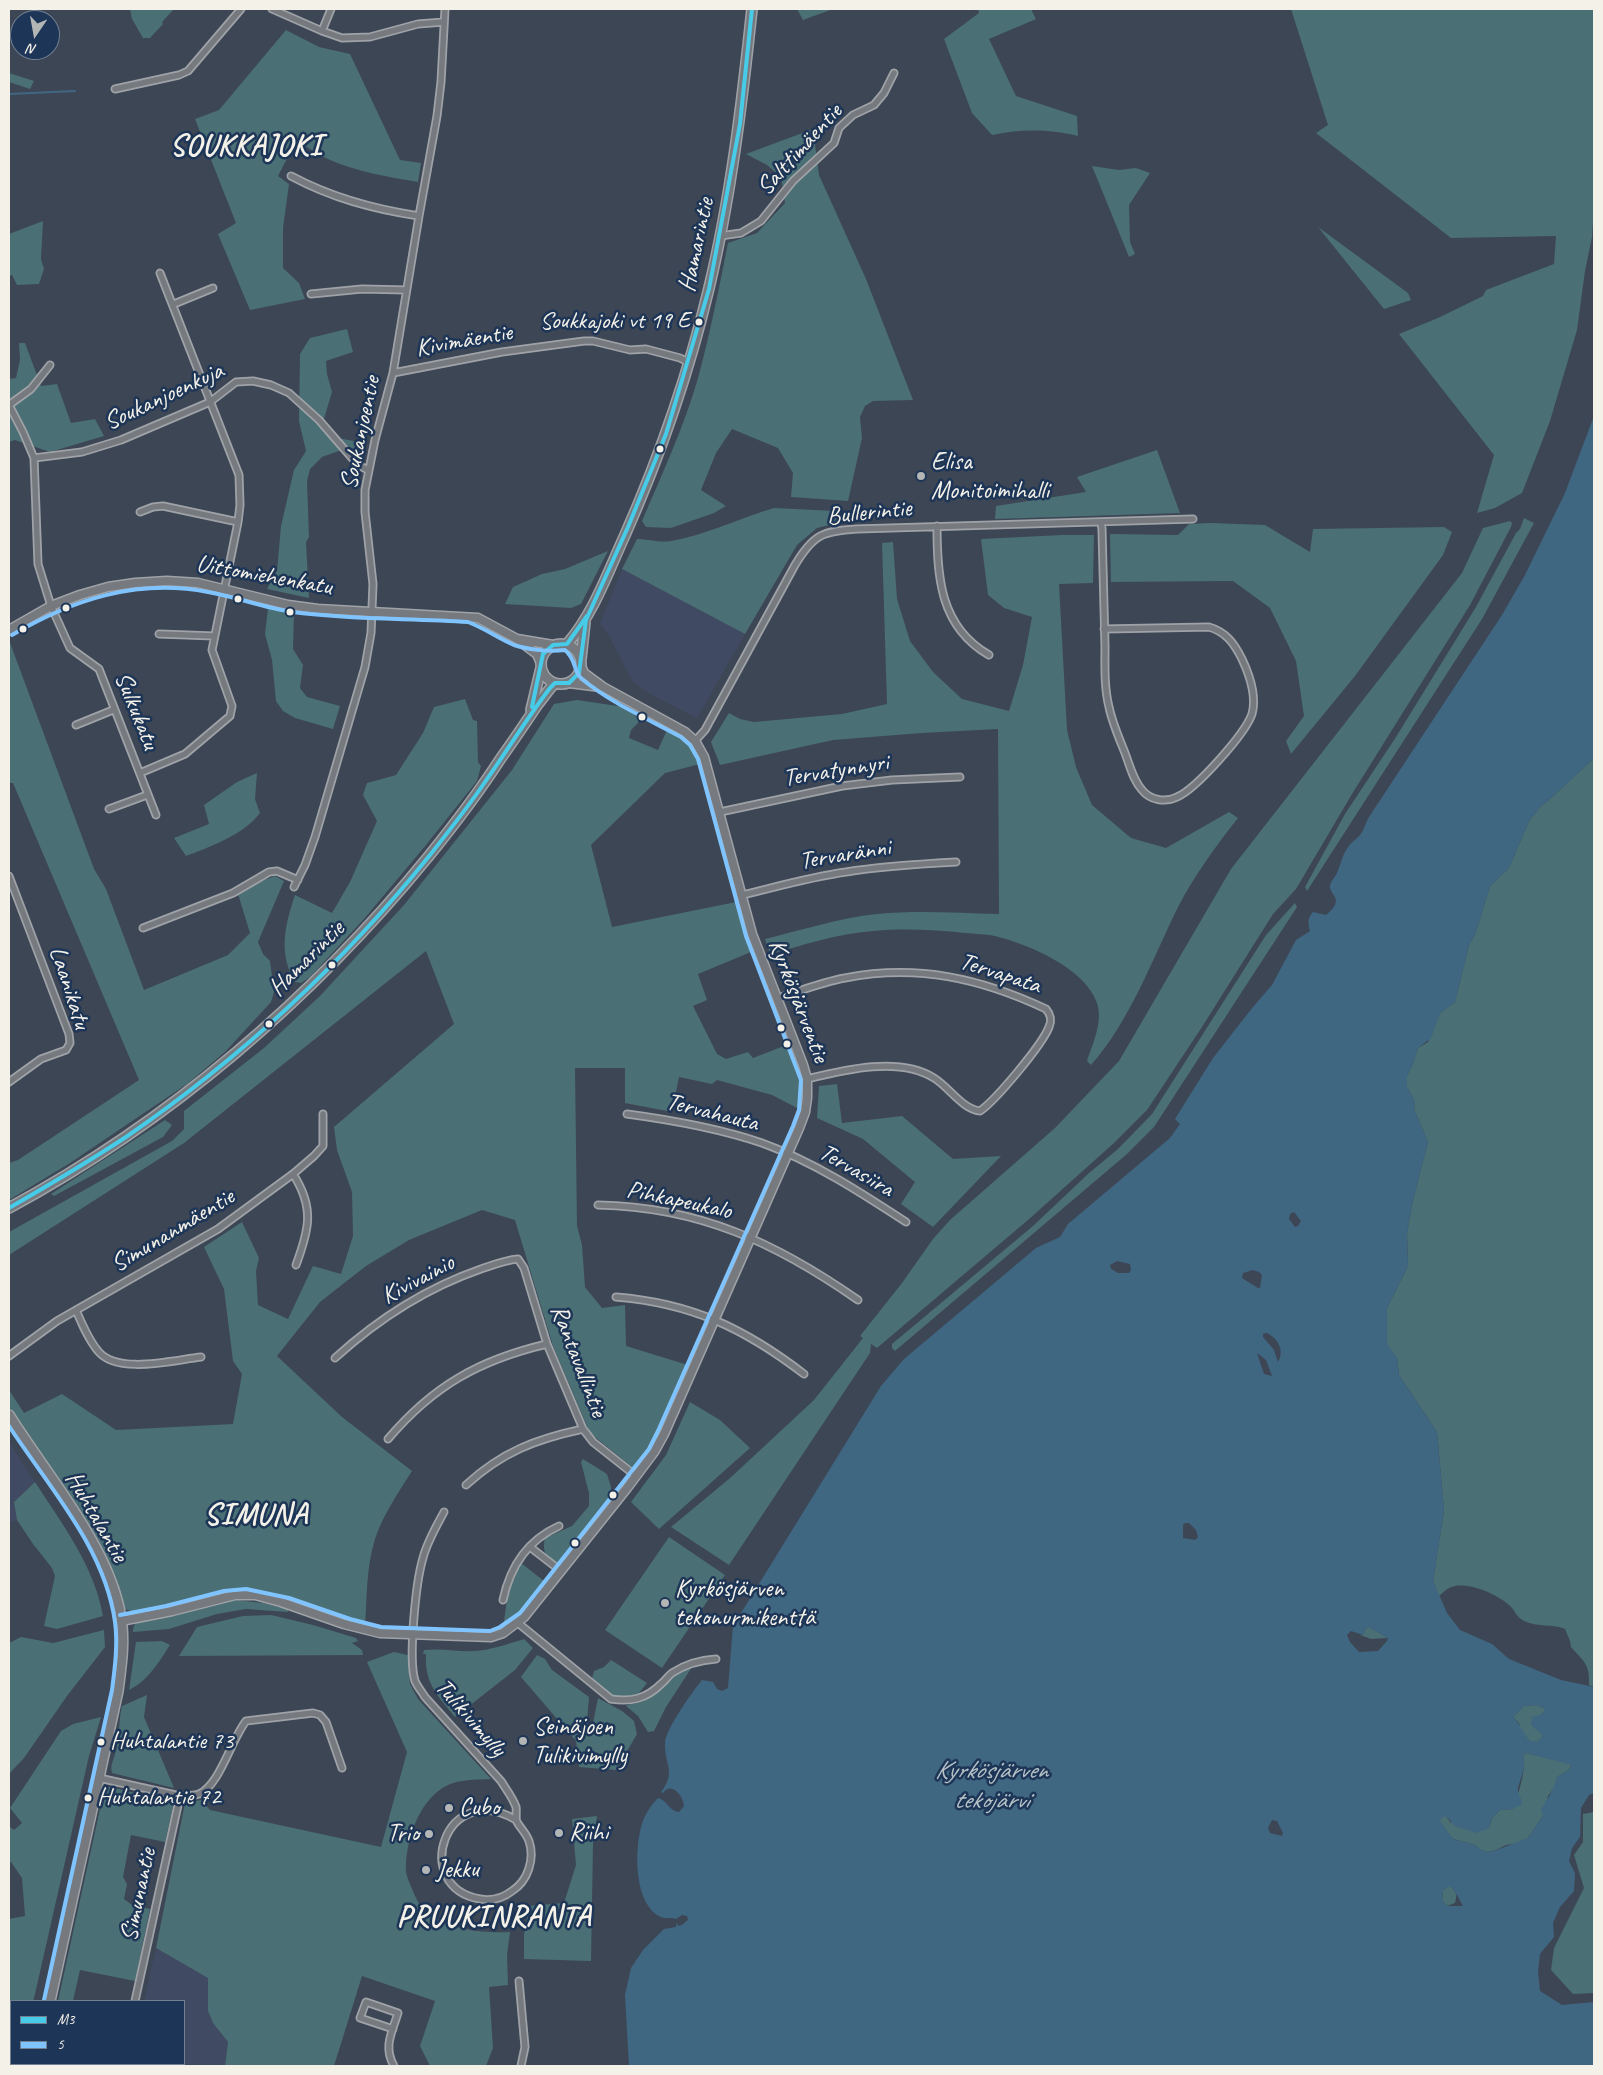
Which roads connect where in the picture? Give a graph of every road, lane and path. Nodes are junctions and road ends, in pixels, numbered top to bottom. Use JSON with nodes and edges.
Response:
{"nodes":[{"id":1,"x":241,"y":9,"type":"edge"},
{"id":2,"x":272,"y":9,"type":"edge"},
{"id":3,"x":331,"y":9,"type":"edge"},
{"id":4,"x":445,"y":9,"type":"edge"},
{"id":5,"x":752,"y":9,"type":"edge"},
{"id":6,"x":444,"y":22,"type":"junction"},
{"id":7,"x":322,"y":31,"type":"junction"},
{"id":8,"x":894,"y":72,"type":"dead end"},
{"id":9,"x":115,"y":89,"type":"dead end"},
{"id":10,"x":291,"y":176,"type":"dead end"},
{"id":11,"x":418,"y":216,"type":"junction"},
{"id":12,"x":720,"y":236,"type":"junction"},
{"id":13,"x":160,"y":273,"type":"dead end"},
{"id":14,"x":213,"y":288,"type":"dead end"},
{"id":15,"x":406,"y":290,"type":"junction"},
{"id":16,"x":311,"y":294,"type":"dead end"},
{"id":17,"x":174,"y":304,"type":"junction"},
{"id":18,"x":688,"y":362,"type":"junction"},
{"id":19,"x":50,"y":365,"type":"dead end"},
{"id":20,"x":393,"y":373,"type":"junction"},
{"id":21,"x":210,"y":402,"type":"junction"},
{"id":22,"x":34,"y":458,"type":"junction"},
{"id":23,"x":368,"y":470,"type":"junction"},
{"id":24,"x":140,"y":512,"type":"dead end"},
{"id":25,"x":1193,"y":519,"type":"dead end"},
{"id":26,"x":238,"y":522,"type":"junction"},
{"id":27,"x":1101,"y":522,"type":"junction"},
{"id":28,"x":937,"y":526,"type":"junction"},
{"id":29,"x":225,"y":589,"type":"junction"},
{"id":30,"x":51,"y":606,"type":"junction"},
{"id":31,"x":373,"y":610,"type":"junction"},
{"id":32,"x":586,"y":620,"type":"junction"},
{"id":33,"x":1104,"y":629,"type":"junction"},
{"id":34,"x":9,"y":630,"type":"edge"},
{"id":35,"x":159,"y":634,"type":"dead end"},
{"id":36,"x":214,"y":636,"type":"junction"},
{"id":37,"x":517,"y":638,"type":"junction"},
{"id":38,"x":567,"y":644,"type":"junction"},
{"id":39,"x":553,"y":645,"type":"junction"},
{"id":40,"x":989,"y":655,"type":"dead end"},
{"id":41,"x":581,"y":663,"type":"junction"},
{"id":42,"x":541,"y":665,"type":"junction"},
{"id":43,"x":569,"y":682,"type":"junction"},
{"id":44,"x":555,"y":683,"type":"junction"},
{"id":45,"x":603,"y":687,"type":"junction"},
{"id":46,"x":113,"y":710,"type":"junction"},
{"id":47,"x":530,"y":715,"type":"junction"},
{"id":48,"x":76,"y":724,"type":"dead end"},
{"id":49,"x":695,"y":741,"type":"junction"},
{"id":50,"x":140,"y":773,"type":"junction"},
{"id":51,"x":960,"y":777,"type":"dead end"},
{"id":52,"x":147,"y":795,"type":"junction"},
{"id":53,"x":109,"y":809,"type":"dead end"},
{"id":54,"x":720,"y":812,"type":"junction"},
{"id":55,"x":156,"y":815,"type":"dead end"},
{"id":56,"x":956,"y":862,"type":"dead end"},
{"id":57,"x":9,"y":876,"type":"edge"},
{"id":58,"x":298,"y":880,"type":"junction"},
{"id":59,"x":294,"y":887,"type":"dead end"},
{"id":60,"x":742,"y":895,"type":"junction"},
{"id":61,"x":143,"y":928,"type":"dead end"},
{"id":62,"x":778,"y":998,"type":"junction"},
{"id":63,"x":807,"y":1079,"type":"junction"},
{"id":64,"x":9,"y":1082,"type":"edge"},
{"id":65,"x":323,"y":1114,"type":"dead end"},
{"id":66,"x":627,"y":1114,"type":"dead end"},
{"id":67,"x":787,"y":1154,"type":"junction"},
{"id":68,"x":293,"y":1174,"type":"junction"},
{"id":69,"x":598,"y":1205,"type":"dead end"},
{"id":70,"x":9,"y":1208,"type":"edge"},
{"id":71,"x":906,"y":1222,"type":"dead end"},
{"id":72,"x":751,"y":1237,"type":"junction"},
{"id":73,"x":296,"y":1265,"type":"dead end"},
{"id":74,"x":524,"y":1268,"type":"joint"},
{"id":75,"x":616,"y":1297,"type":"dead end"},
{"id":76,"x":858,"y":1300,"type":"dead end"},
{"id":77,"x":76,"y":1310,"type":"junction"},
{"id":78,"x":714,"y":1320,"type":"junction"},
{"id":79,"x":547,"y":1344,"type":"junction"},
{"id":80,"x":9,"y":1356,"type":"edge"},
{"id":81,"x":201,"y":1357,"type":"dead end"},
{"id":82,"x":335,"y":1358,"type":"dead end"},
{"id":83,"x":804,"y":1374,"type":"dead end"},
{"id":84,"x":9,"y":1415,"type":"edge"},
{"id":85,"x":583,"y":1429,"type":"junction"},
{"id":86,"x":388,"y":1439,"type":"dead end"},
{"id":87,"x":636,"y":1476,"type":"junction"},
{"id":88,"x":466,"y":1485,"type":"dead end"},
{"id":89,"x":444,"y":1512,"type":"dead end"},
{"id":90,"x":559,"y":1526,"type":"dead end"},
{"id":91,"x":530,"y":1547,"type":"junction"},
{"id":92,"x":561,"y":1571,"type":"junction"},
{"id":93,"x":503,"y":1600,"type":"dead end"},
{"id":94,"x":122,"y":1621,"type":"junction"},
{"id":95,"x":518,"y":1623,"type":"junction"},
{"id":96,"x":414,"y":1634,"type":"junction"},
{"id":97,"x":716,"y":1659,"type":"dead end"},
{"id":98,"x":342,"y":1768,"type":"dead end"},
{"id":99,"x":99,"y":1778,"type":"junction"},
{"id":100,"x":180,"y":1796,"type":"junction"},
{"id":101,"x":516,"y":1820,"type":"junction"},
{"id":102,"x":520,"y":1981,"type":"dead end"},
{"id":103,"x":50,"y":2000,"type":"edge"},
{"id":104,"x":135,"y":2000,"type":"edge"},
{"id":105,"x":393,"y":2029,"type":"junction"},
{"id":106,"x":394,"y":2066,"type":"edge"},
{"id":107,"x":521,"y":2066,"type":"edge"}],
"edges":[{"from":1,"to":9,"type":"street"},
{"from":2,"to":7,"type":"street"},
{"from":3,"to":7,"type":"street"},
{"from":4,"to":6,"type":"street","name":"Soukanjoentie"},
{"from":5,"to":12,"type":"main road","name":"Hamarintie"},
{"from":6,"to":7,"type":"street"},
{"from":6,"to":11,"type":"street","name":"Soukanjoentie"},
{"from":8,"to":12,"type":"street","name":"Salttimäentie"},
{"from":10,"to":11,"type":"street"},
{"from":11,"to":15,"type":"street","name":"Soukanjoentie"},
{"from":12,"to":18,"type":"main road","name":"Hamarintie"},
{"from":13,"to":17,"type":"street"},
{"from":14,"to":17,"type":"street"},
{"from":15,"to":16,"type":"street"},
{"from":15,"to":20,"type":"street","name":"Soukanjoentie"},
{"from":17,"to":21,"type":"street"},
{"from":18,"to":20,"type":"street","name":"Kivimäentie"},
{"from":18,"to":32,"type":"main road","name":"Hamarintie"},
{"from":19,"to":22,"type":"street"},
{"from":20,"to":23,"type":"street","name":"Soukanjoentie"},
{"from":21,"to":22,"type":"street","name":"Soukanjoenkuja"},
{"from":21,"to":23,"type":"street","name":"Soukanjoenkuja"},
{"from":21,"to":26,"type":"street"},
{"from":22,"to":30,"type":"street","name":"Sulkukatu"},
{"from":23,"to":31,"type":"street","name":"Soukanjoentie"},
{"from":24,"to":26,"type":"street"},
{"from":25,"to":27,"type":"street","name":"Bullerintie"},
{"from":26,"to":29,"type":"street"},
{"from":27,"to":28,"type":"street","name":"Bullerintie"},
{"from":27,"to":33,"type":"street"},
{"from":28,"to":40,"type":"street"},
{"from":28,"to":49,"type":"street","name":"Bullerintie"},
{"from":29,"to":30,"type":"street","name":"Uittomiehenkatu"},
{"from":29,"to":31,"type":"street","name":"Uittomiehenkatu"},
{"from":29,"to":36,"type":"street"},
{"from":30,"to":34,"type":"street","name":"Uittomiehenkatu"},
{"from":30,"to":46,"type":"street","name":"Sulkukatu"},
{"from":31,"to":37,"type":"street","name":"Uittomiehenkatu"},
{"from":31,"to":58,"type":"street","name":"Soukanjoentie"},
{"from":32,"to":38,"type":"main road","name":"Hamarintie"},
{"from":32,"to":41,"type":"main road","name":"Hamarintie"},
{"from":33,"to":33,"type":"street"},
{"from":35,"to":36,"type":"street"},
{"from":36,"to":50,"type":"street"},
{"from":37,"to":39,"type":"street","name":"Uittomiehenkatu"},
{"from":37,"to":42,"type":"street","name":"Uittomiehenkatu"},
{"from":38,"to":39,"type":"main road"},
{"from":38,"to":41,"type":"main road"},
{"from":39,"to":42,"type":"main road"},
{"from":41,"to":43,"type":"main road"},
{"from":41,"to":45,"type":"street","name":"Kyrkösjärventie"},
{"from":42,"to":44,"type":"main road"},
{"from":42,"to":47,"type":"main road","name":"Hamarintie"},
{"from":43,"to":44,"type":"main road"},
{"from":43,"to":45,"type":"street","name":"Kyrkösjärventie"},
{"from":44,"to":47,"type":"main road","name":"Hamarintie"},
{"from":45,"to":49,"type":"street","name":"Kyrkösjärventie"},
{"from":46,"to":48,"type":"street"},
{"from":46,"to":50,"type":"street","name":"Sulkukatu"},
{"from":47,"to":70,"type":"main road","name":"Hamarintie"},
{"from":49,"to":54,"type":"street","name":"Kyrkösjärventie"},
{"from":50,"to":52,"type":"street","name":"Sulkukatu"},
{"from":51,"to":54,"type":"street","name":"Tervatynnyri"},
{"from":52,"to":53,"type":"street"},
{"from":52,"to":55,"type":"street","name":"Sulkukatu"},
{"from":54,"to":60,"type":"street","name":"Kyrkösjärventie"},
{"from":56,"to":60,"type":"street","name":"Tervaränni"},
{"from":57,"to":64,"type":"street","name":"Laanikatu"},
{"from":58,"to":59,"type":"street","name":"Soukanjoentie"},
{"from":58,"to":61,"type":"street"},
{"from":60,"to":62,"type":"street","name":"Kyrkösjärventie"},
{"from":62,"to":63,"type":"street","name":"Kyrkösjärventie"},
{"from":62,"to":63,"type":"street","name":"Tervapata"},
{"from":63,"to":67,"type":"street","name":"Kyrkösjärventie"},
{"from":65,"to":68,"type":"street","name":"Simunanmäentie"},
{"from":66,"to":67,"type":"street","name":"Tervahauta"},
{"from":67,"to":71,"type":"street","name":"Tervasiira"},
{"from":67,"to":72,"type":"street","name":"Kyrkösjärventie"},
{"from":68,"to":73,"type":"street"},
{"from":68,"to":77,"type":"street","name":"Simunanmäentie"},
{"from":69,"to":72,"type":"street","name":"Pihkapeukalo"},
{"from":72,"to":76,"type":"street","name":"Pihkapeukalo"},
{"from":72,"to":78,"type":"street","name":"Kyrkösjärventie"},
{"from":74,"to":79,"type":"street","name":"Rantavallintie"},
{"from":74,"to":82,"type":"street","name":"Kivivainio"},
{"from":75,"to":78,"type":"street"},
{"from":77,"to":80,"type":"street","name":"Simunanmäentie"},
{"from":77,"to":81,"type":"street"},
{"from":78,"to":83,"type":"street"},
{"from":78,"to":87,"type":"street","name":"Kyrkösjärventie"},
{"from":79,"to":85,"type":"street","name":"Rantavallintie"},
{"from":79,"to":86,"type":"street"},
{"from":84,"to":94,"type":"main road","name":"Huhtalantie"},
{"from":85,"to":87,"type":"street","name":"Rantavallintie"},
{"from":85,"to":88,"type":"street"},
{"from":87,"to":92,"type":"street","name":"Kyrkösjärventie"},
{"from":89,"to":96,"type":"street","name":"Tulikivimylly"},
{"from":90,"to":91,"type":"street"},
{"from":91,"to":92,"type":"street"},
{"from":91,"to":93,"type":"street"},
{"from":92,"to":95,"type":"street","name":"Kyrkösjärventie"},
{"from":94,"to":96,"type":"street","name":"Kyrkösjärventie"},
{"from":94,"to":99,"type":"main road","name":"Huhtalantie"},
{"from":95,"to":96,"type":"street","name":"Kyrkösjärventie"},
{"from":95,"to":97,"type":"street"},
{"from":96,"to":101,"type":"street","name":"Tulikivimylly"},
{"from":98,"to":100,"type":"street"},
{"from":99,"to":100,"type":"street"},
{"from":99,"to":103,"type":"main road","name":"Huhtalantie"},
{"from":100,"to":104,"type":"street","name":"Simunantie"},
{"from":101,"to":101,"type":"street","name":"Tulikivimylly"},
{"from":102,"to":107,"type":"street"},
{"from":105,"to":105,"type":"street"},
{"from":105,"to":106,"type":"street"}]}
